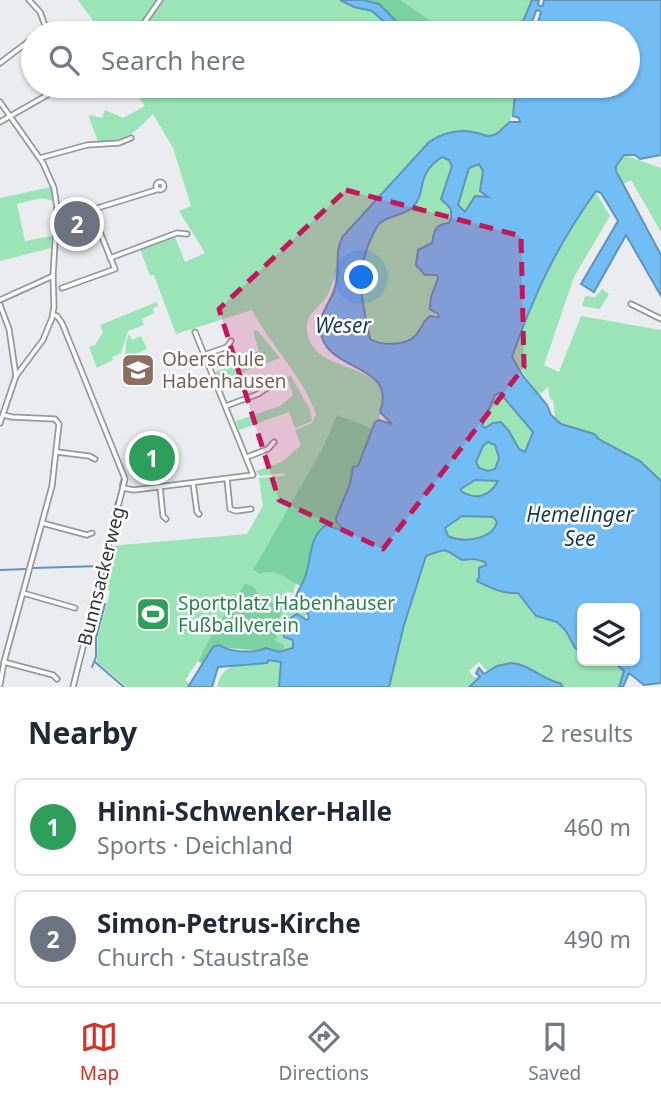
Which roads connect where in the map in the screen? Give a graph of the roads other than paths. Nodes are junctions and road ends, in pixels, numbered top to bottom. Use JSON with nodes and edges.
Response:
{"nodes":[{"id":1,"x":29,"y":0,"type":"edge"},
{"id":2,"x":160,"y":0,"type":"edge"},
{"id":3,"x":43,"y":21,"type":"edge"},
{"id":4,"x":145,"y":21,"type":"edge"},
{"id":5,"x":21,"y":47,"type":"edge"},
{"id":6,"x":0,"y":63,"type":"edge"},
{"id":7,"x":41,"y":98,"type":"edge"},
{"id":8,"x":0,"y":102,"type":"edge"},
{"id":9,"x":9,"y":116,"type":"junction"},
{"id":10,"x":0,"y":122,"type":"edge"},
{"id":11,"x":131,"y":138,"type":"dead end"},
{"id":12,"x":40,"y":158,"type":"junction"},
{"id":13,"x":156,"y":190,"type":"dead end"},
{"id":14,"x":57,"y":208,"type":"junction"},
{"id":15,"x":91,"y":210,"type":"junction"},
{"id":16,"x":187,"y":234,"type":"dead end"},
{"id":17,"x":110,"y":258,"type":"junction"},
{"id":18,"x":53,"y":276,"type":"junction"},
{"id":19,"x":62,"y":288,"type":"dead end"},
{"id":20,"x":0,"y":302,"type":"edge"},
{"id":21,"x":631,"y":304,"type":"dead end"},
{"id":22,"x":53,"y":315,"type":"junction"},
{"id":23,"x":661,"y":319,"type":"edge"},
{"id":24,"x":195,"y":332,"type":"dead end"},
{"id":25,"x":231,"y":341,"type":"dead end"},
{"id":26,"x":204,"y":355,"type":"junction"},
{"id":27,"x":16,"y":376,"type":"junction"},
{"id":28,"x":267,"y":388,"type":"dead end"},
{"id":29,"x":226,"y":406,"type":"junction"},
{"id":30,"x":2,"y":412,"type":"edge"},
{"id":31,"x":0,"y":423,"type":"edge"},
{"id":32,"x":274,"y":442,"type":"dead end"},
{"id":33,"x":57,"y":452,"type":"junction"},
{"id":34,"x":247,"y":457,"type":"junction"},
{"id":35,"x":95,"y":459,"type":"dead end"},
{"id":36,"x":227,"y":479,"type":"junction"},
{"id":37,"x":193,"y":483,"type":"junction"},
{"id":38,"x":160,"y":487,"type":"junction"},
{"id":39,"x":123,"y":488,"type":"junction"},
{"id":40,"x":251,"y":509,"type":"dead end"},
{"id":41,"x":199,"y":514,"type":"dead end"},
{"id":42,"x":166,"y":519,"type":"dead end"},
{"id":43,"x":42,"y":523,"type":"junction"},
{"id":44,"x":92,"y":533,"type":"dead end"},
{"id":45,"x":23,"y":593,"type":"junction"},
{"id":46,"x":75,"y":608,"type":"dead end"},
{"id":47,"x":4,"y":662,"type":"junction"},
{"id":48,"x":57,"y":679,"type":"dead end"},
{"id":49,"x":0,"y":685,"type":"edge"},
{"id":50,"x":73,"y":687,"type":"edge"}],
"edges":[{"from":1,"to":3,"type":"street"},
{"from":2,"to":4,"type":"street"},
{"from":5,"to":6,"type":"street"},
{"from":7,"to":9,"type":"street"},
{"from":8,"to":9,"type":"street"},
{"from":9,"to":10,"type":"street"},
{"from":9,"to":12,"type":"street"},
{"from":11,"to":12,"type":"street"},
{"from":12,"to":14,"type":"street"},
{"from":13,"to":15,"type":"street"},
{"from":14,"to":15,"type":"street"},
{"from":14,"to":18,"type":"street"},
{"from":15,"to":17,"type":"street"},
{"from":16,"to":17,"type":"street"},
{"from":17,"to":19,"type":"street"},
{"from":18,"to":20,"type":"street"},
{"from":18,"to":22,"type":"street"},
{"from":20,"to":27,"type":"street"},
{"from":21,"to":23,"type":"street"},
{"from":22,"to":27,"type":"street"},
{"from":22,"to":39,"type":"street","name":"Bunnsackerweg"},
{"from":24,"to":26,"type":"street"},
{"from":25,"to":26,"type":"street"},
{"from":26,"to":29,"type":"street"},
{"from":27,"to":30,"type":"street"},
{"from":28,"to":29,"type":"street"},
{"from":29,"to":34,"type":"street"},
{"from":30,"to":31,"type":"street"},
{"from":30,"to":33,"type":"street"},
{"from":32,"to":34,"type":"street"},
{"from":33,"to":35,"type":"street"},
{"from":33,"to":43,"type":"street"},
{"from":34,"to":36,"type":"street"},
{"from":36,"to":37,"type":"street"},
{"from":36,"to":40,"type":"street"},
{"from":37,"to":38,"type":"street"},
{"from":37,"to":41,"type":"street"},
{"from":38,"to":39,"type":"street"},
{"from":38,"to":42,"type":"street"},
{"from":39,"to":50,"type":"street","name":"Bunnsackerweg"},
{"from":43,"to":44,"type":"street"},
{"from":43,"to":45,"type":"street"},
{"from":45,"to":46,"type":"street"},
{"from":45,"to":47,"type":"street"},
{"from":47,"to":48,"type":"street"},
{"from":47,"to":49,"type":"street"}]}
